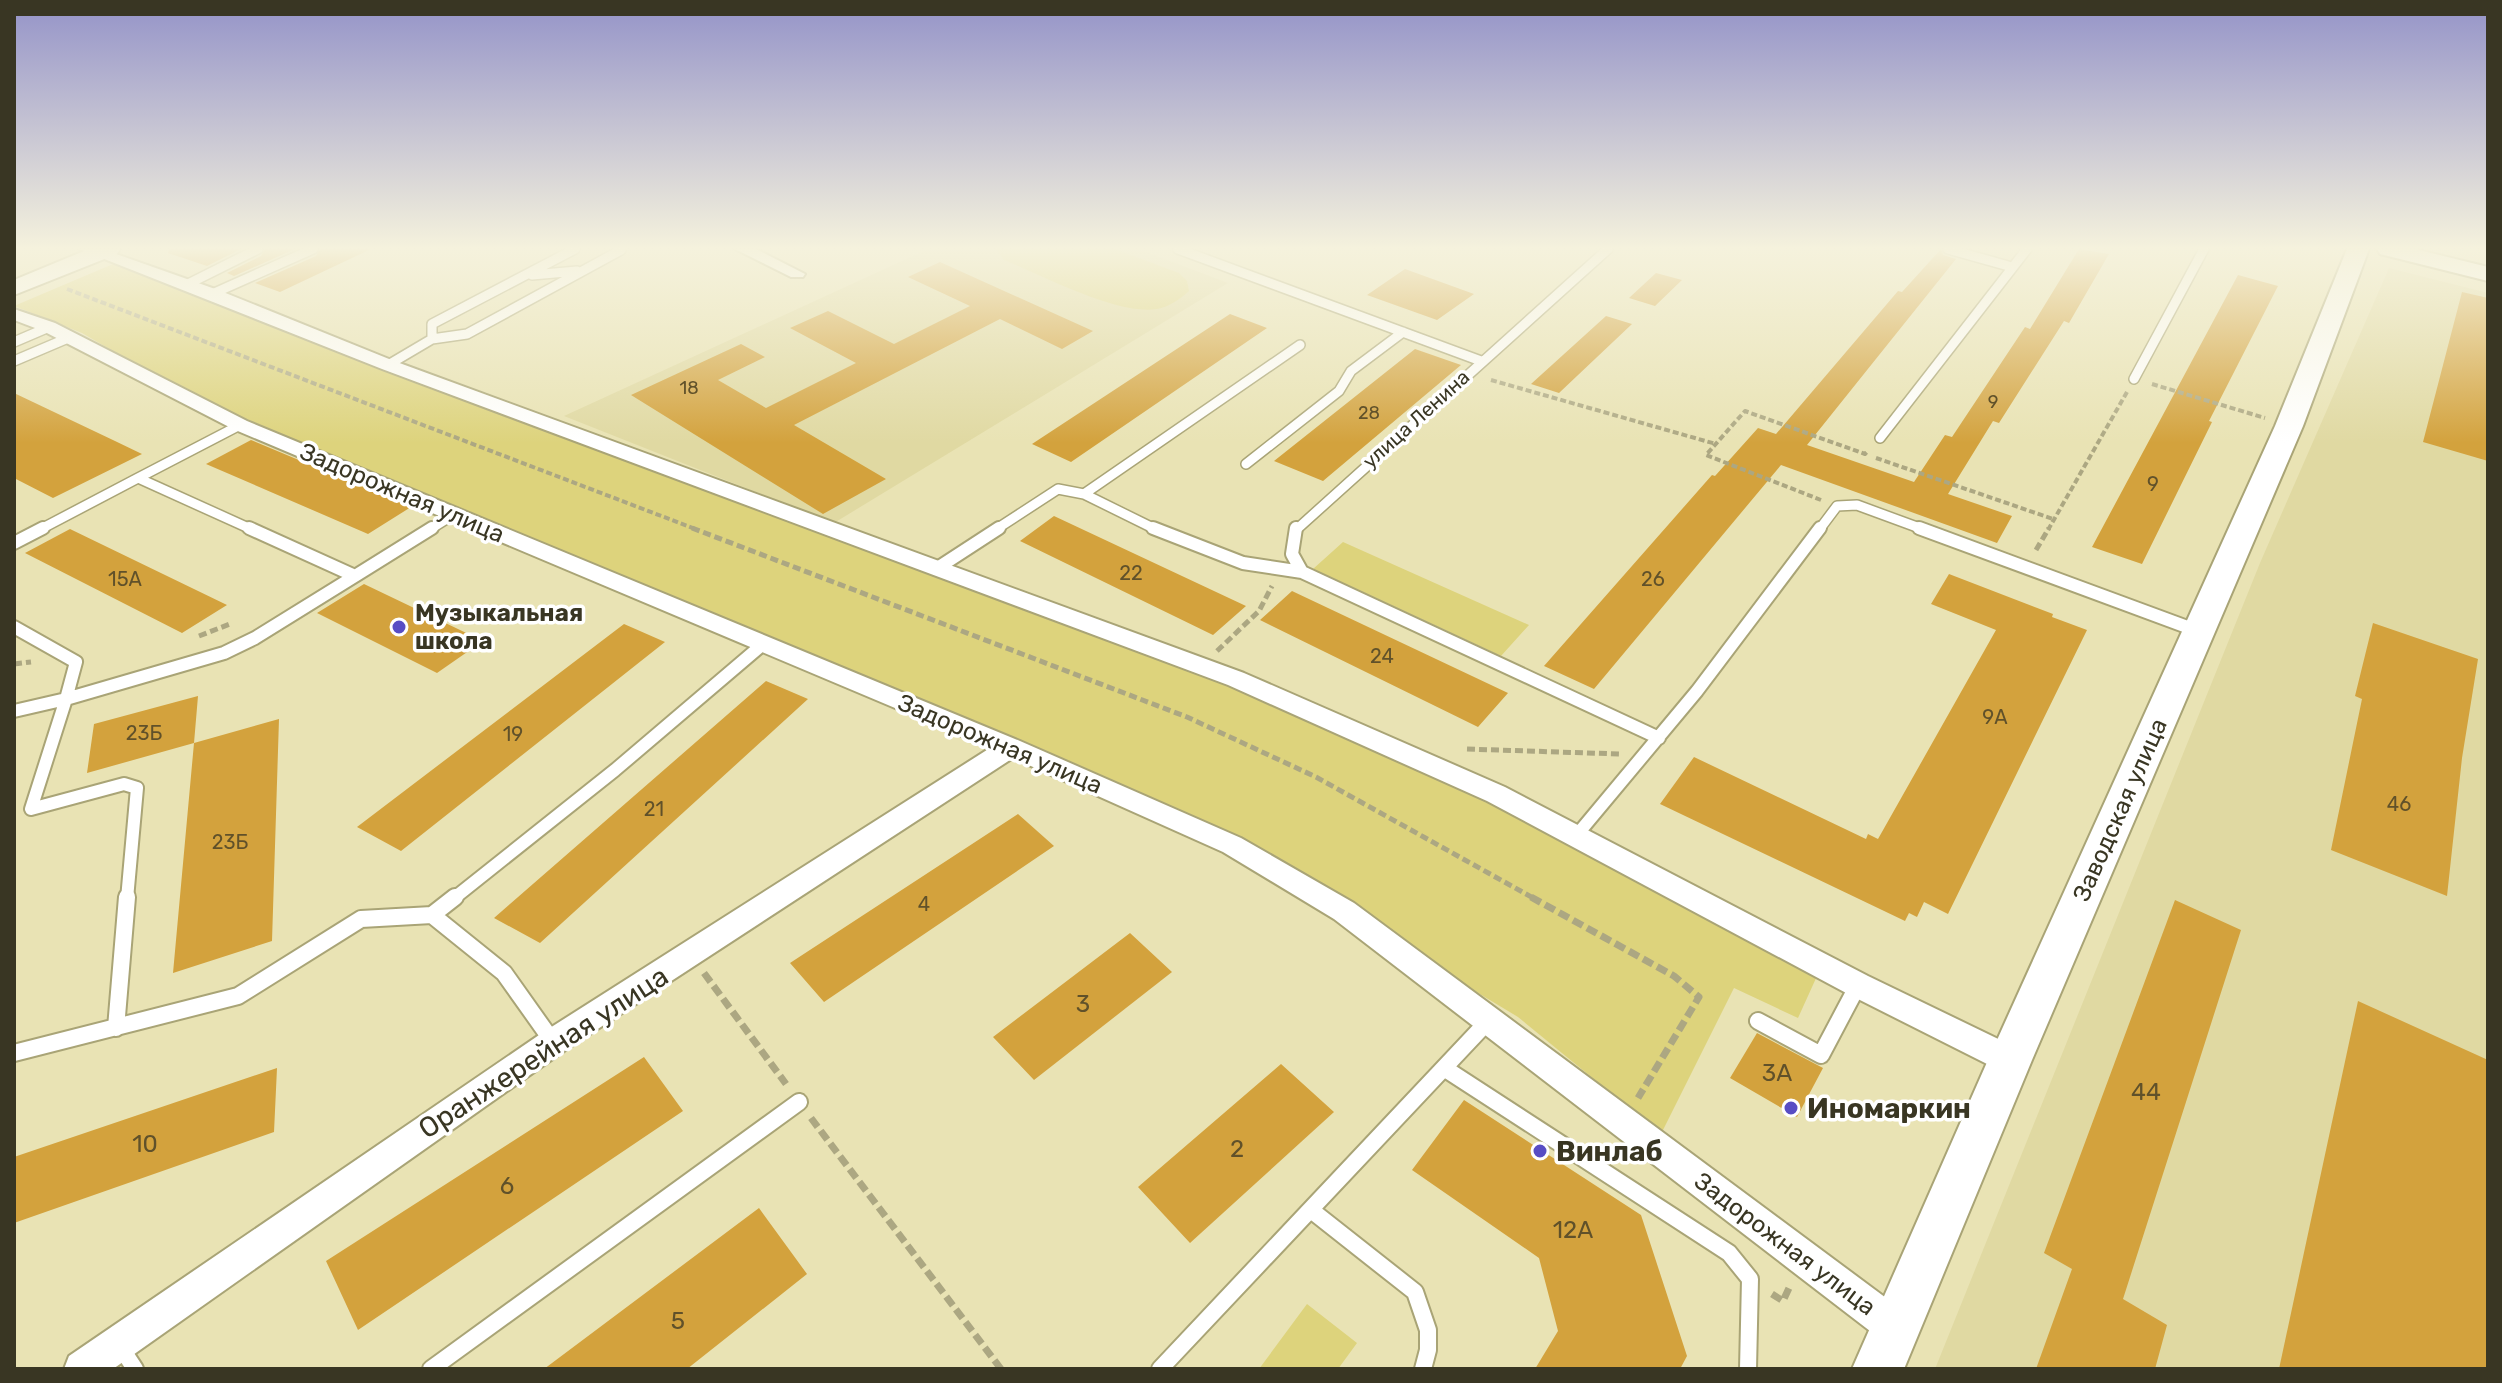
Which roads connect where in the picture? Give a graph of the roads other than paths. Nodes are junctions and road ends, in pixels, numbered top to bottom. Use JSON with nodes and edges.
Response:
{"nodes":[{"id":1,"x":14,"y":314,"type":"edge"},
{"id":2,"x":260,"y":314,"type":"edge"},
{"id":3,"x":452,"y":314,"type":"edge"},
{"id":4,"x":504,"y":314,"type":"edge"},
{"id":5,"x":1353,"y":314,"type":"edge"},
{"id":6,"x":1535,"y":314,"type":"edge"},
{"id":7,"x":1976,"y":314,"type":"edge"},
{"id":8,"x":2169,"y":314,"type":"edge"},
{"id":9,"x":2333,"y":314,"type":"edge"},
{"id":10,"x":1403,"y":332,"type":"junction"},
{"id":11,"x":58,"y":333,"type":"junction"},
{"id":12,"x":432,"y":339,"type":"junction"},
{"id":13,"x":14,"y":342,"type":"edge"},
{"id":14,"x":1300,"y":345,"type":"dead end"},
{"id":15,"x":14,"y":361,"type":"edge"},
{"id":16,"x":1481,"y":361,"type":"junction"},
{"id":17,"x":388,"y":365,"type":"junction"},
{"id":18,"x":2134,"y":379,"type":"road end"},
{"id":19,"x":240,"y":425,"type":"junction"},
{"id":20,"x":1880,"y":438,"type":"road end"},
{"id":21,"x":1246,"y":464,"type":"dead end"},
{"id":22,"x":138,"y":478,"type":"junction"},
{"id":23,"x":1084,"y":494,"type":"junction"},
{"id":24,"x":453,"y":515,"type":"junction"},
{"id":25,"x":14,"y":543,"type":"edge"},
{"id":26,"x":936,"y":569,"type":"junction"},
{"id":27,"x":1302,"y":572,"type":"junction"},
{"id":28,"x":355,"y":576,"type":"junction"},
{"id":29,"x":14,"y":627,"type":"edge"},
{"id":30,"x":2198,"y":631,"type":"junction"},
{"id":31,"x":763,"y":644,"type":"junction"},
{"id":32,"x":66,"y":699,"type":"junction"},
{"id":33,"x":14,"y":711,"type":"edge"},
{"id":34,"x":1659,"y":738,"type":"junction"},
{"id":35,"x":1011,"y":747,"type":"junction"},
{"id":36,"x":1576,"y":836,"type":"junction"},
{"id":37,"x":432,"y":915,"type":"junction"},
{"id":38,"x":1858,"y":985,"type":"junction"},
{"id":39,"x":1491,"y":1019,"type":"junction"},
{"id":40,"x":1758,"y":1021,"type":"dead end"},
{"id":41,"x":116,"y":1028,"type":"junction"},
{"id":42,"x":553,"y":1042,"type":"junction"},
{"id":43,"x":14,"y":1053,"type":"edge"},
{"id":44,"x":2010,"y":1060,"type":"junction"},
{"id":45,"x":1444,"y":1068,"type":"junction"},
{"id":46,"x":799,"y":1102,"type":"road end"},
{"id":47,"x":1311,"y":1210,"type":"junction"},
{"id":48,"x":1896,"y":1328,"type":"junction"},
{"id":49,"x":118,"y":1343,"type":"junction"},
{"id":50,"x":82,"y":1369,"type":"edge"},
{"id":51,"x":135,"y":1369,"type":"edge"},
{"id":52,"x":431,"y":1369,"type":"edge"},
{"id":53,"x":1160,"y":1369,"type":"edge"},
{"id":54,"x":1423,"y":1369,"type":"edge"},
{"id":55,"x":1748,"y":1369,"type":"edge"},
{"id":56,"x":1878,"y":1369,"type":"edge"}],
"edges":[{"from":1,"to":11,"type":"street","name":"Задорожная улица"},
{"from":2,"to":17,"type":"street"},
{"from":3,"to":12,"type":"lane"},
{"from":4,"to":12,"type":"lane"},
{"from":5,"to":10,"type":"lane"},
{"from":6,"to":16,"type":"lane","name":"улица Ленина"},
{"from":7,"to":20,"type":"lane"},
{"from":8,"to":18,"type":"lane"},
{"from":9,"to":30,"type":"street","name":"Заводская улица"},
{"from":10,"to":16,"type":"lane"},
{"from":10,"to":21,"type":"lane"},
{"from":11,"to":13,"type":"lane"},
{"from":11,"to":15,"type":"lane"},
{"from":11,"to":19,"type":"street","name":"Задорожная улица"},
{"from":12,"to":17,"type":"lane"},
{"from":14,"to":23,"type":"lane"},
{"from":16,"to":27,"type":"lane","name":"улица Ленина"},
{"from":17,"to":26,"type":"street"},
{"from":19,"to":22,"type":"lane"},
{"from":19,"to":24,"type":"street","name":"Задорожная улица"},
{"from":22,"to":25,"type":"lane"},
{"from":22,"to":28,"type":"lane"},
{"from":23,"to":26,"type":"lane"},
{"from":23,"to":27,"type":"lane"},
{"from":24,"to":28,"type":"lane"},
{"from":24,"to":31,"type":"street","name":"Задорожная улица"},
{"from":26,"to":36,"type":"street"},
{"from":27,"to":34,"type":"lane"},
{"from":28,"to":32,"type":"lane"},
{"from":29,"to":32,"type":"lane"},
{"from":30,"to":34,"type":"lane"},
{"from":30,"to":44,"type":"street","name":"Заводская улица"},
{"from":31,"to":35,"type":"street","name":"Задорожная улица"},
{"from":31,"to":37,"type":"lane"},
{"from":32,"to":33,"type":"lane"},
{"from":32,"to":41,"type":"lane"},
{"from":34,"to":36,"type":"lane"},
{"from":35,"to":39,"type":"street","name":"Задорожная улица"},
{"from":35,"to":42,"type":"street","name":"Оранжерейная улица"},
{"from":36,"to":38,"type":"street"},
{"from":37,"to":41,"type":"lane"},
{"from":37,"to":42,"type":"lane"},
{"from":38,"to":40,"type":"lane"},
{"from":38,"to":44,"type":"street"},
{"from":39,"to":45,"type":"lane"},
{"from":39,"to":48,"type":"street","name":"Задорожная улица"},
{"from":41,"to":43,"type":"lane"},
{"from":42,"to":49,"type":"street","name":"Оранжерейная улица"},
{"from":44,"to":48,"type":"street","name":"Заводская улица"},
{"from":45,"to":47,"type":"lane"},
{"from":45,"to":55,"type":"lane"},
{"from":46,"to":52,"type":"lane"},
{"from":47,"to":53,"type":"lane"},
{"from":47,"to":54,"type":"lane"},
{"from":48,"to":56,"type":"street","name":"Заводская улица"},
{"from":49,"to":50,"type":"street","name":"Оранжерейная улица"},
{"from":49,"to":51,"type":"lane"}]}
